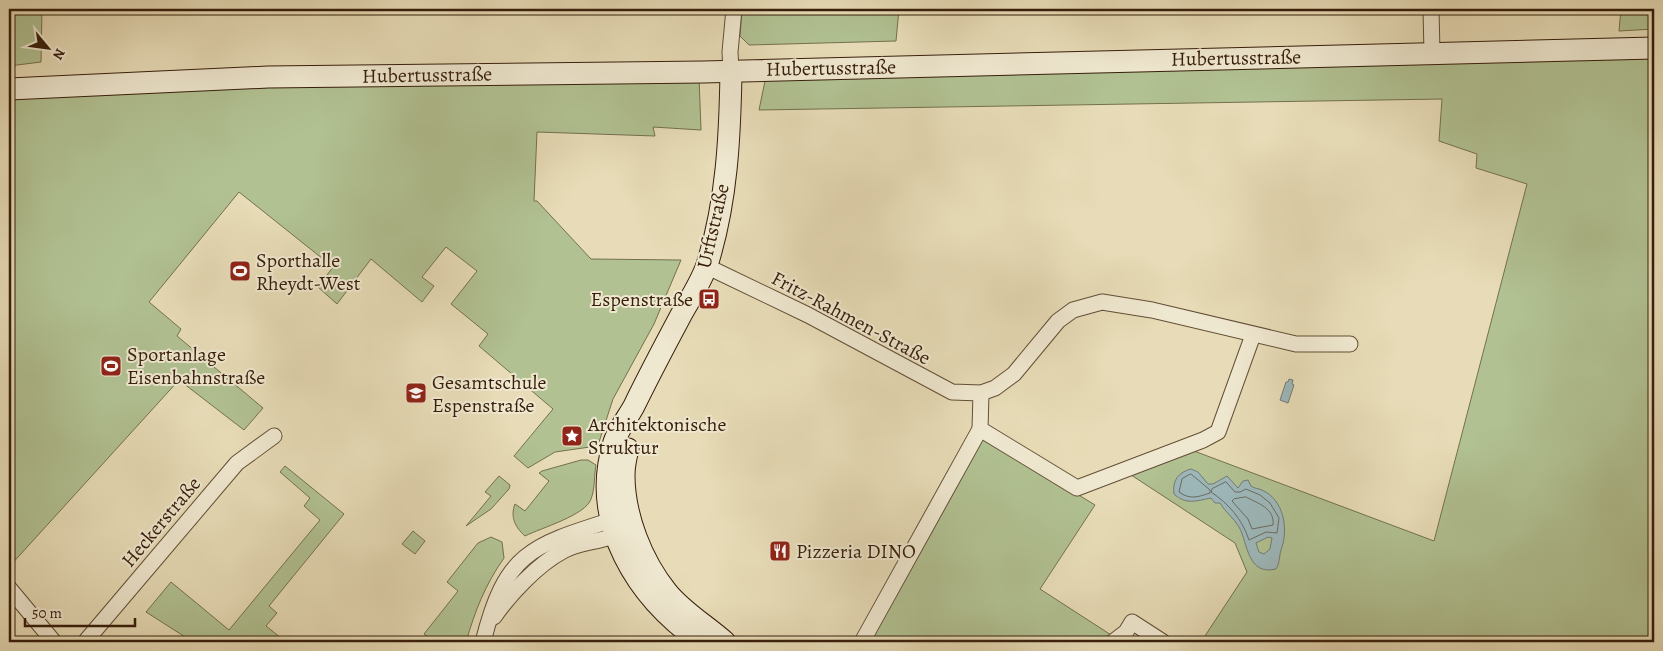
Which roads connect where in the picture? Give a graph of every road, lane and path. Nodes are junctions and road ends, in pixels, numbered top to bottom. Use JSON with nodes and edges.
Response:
{"nodes":[{"id":1,"x":734,"y":9,"type":"edge"},
{"id":2,"x":1431,"y":9,"type":"edge"},
{"id":3,"x":1654,"y":48,"type":"edge"},
{"id":4,"x":1432,"y":53,"type":"junction"},
{"id":5,"x":731,"y":71,"type":"junction"},
{"id":6,"x":9,"y":89,"type":"edge"},
{"id":7,"x":706,"y":266,"type":"junction"},
{"id":8,"x":1253,"y":335,"type":"junction"},
{"id":9,"x":1350,"y":344,"type":"dead end"},
{"id":10,"x":981,"y":392,"type":"junction"},
{"id":11,"x":980,"y":429,"type":"junction"},
{"id":12,"x":274,"y":436,"type":"dead end"},
{"id":13,"x":619,"y":527,"type":"junction"},
{"id":14,"x":9,"y":588,"type":"edge"},
{"id":15,"x":485,"y":635,"type":"edge"},
{"id":16,"x":54,"y":642,"type":"edge"},
{"id":17,"x":85,"y":642,"type":"edge"},
{"id":18,"x":702,"y":642,"type":"edge"},
{"id":19,"x":725,"y":642,"type":"edge"},
{"id":20,"x":862,"y":642,"type":"edge"},
{"id":21,"x":1113,"y":642,"type":"edge"},
{"id":22,"x":1163,"y":642,"type":"edge"}],
"edges":[{"from":1,"to":5,"type":"street"},
{"from":2,"to":4,"type":"street"},
{"from":3,"to":4,"type":"main road","name":"Hubertusstraße"},
{"from":4,"to":5,"type":"main road","name":"Hubertusstraße"},
{"from":5,"to":6,"type":"main road","name":"Hubertusstraße"},
{"from":5,"to":7,"type":"main road","name":"Urftstraße"},
{"from":7,"to":10,"type":"street","name":"Fritz-Rahmen-Straße"},
{"from":7,"to":13,"type":"main road","name":"Urftstraße"},
{"from":8,"to":9,"type":"street","name":"Fritz-Rahmen-Straße"},
{"from":8,"to":10,"type":"street","name":"Fritz-Rahmen-Straße"},
{"from":8,"to":11,"type":"street"},
{"from":10,"to":11,"type":"street"},
{"from":11,"to":20,"type":"street"},
{"from":12,"to":17,"type":"street","name":"Heckerstraße"},
{"from":13,"to":15,"type":"street"},
{"from":13,"to":18,"type":"main road","name":"Urftstraße"},
{"from":13,"to":19,"type":"main road","name":"Urftstraße"},
{"from":14,"to":16,"type":"street"},
{"from":21,"to":22,"type":"street"}]}
